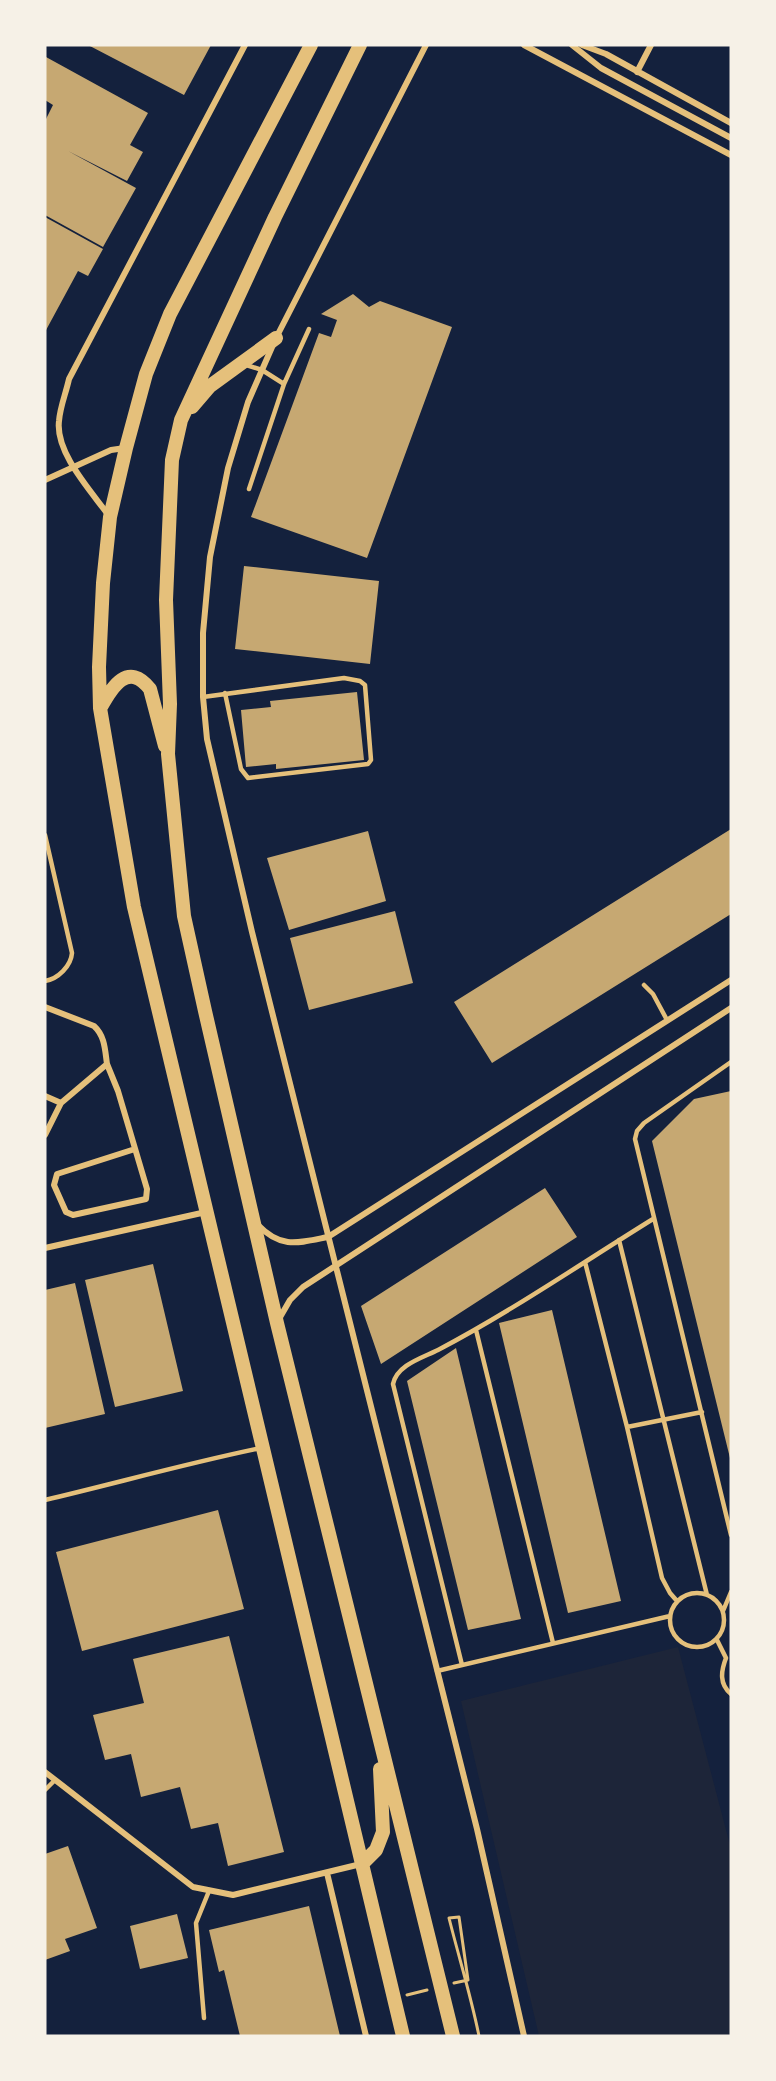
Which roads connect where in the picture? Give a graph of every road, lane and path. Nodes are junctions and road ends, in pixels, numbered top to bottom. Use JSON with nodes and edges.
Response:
{"nodes":[{"id":1,"x":245,"y":45,"type":"edge"},
{"id":2,"x":310,"y":45,"type":"edge"},
{"id":3,"x":360,"y":45,"type":"edge"},
{"id":4,"x":426,"y":45,"type":"edge"},
{"id":5,"x":524,"y":45,"type":"edge"},
{"id":6,"x":572,"y":45,"type":"edge"},
{"id":7,"x":582,"y":45,"type":"edge"},
{"id":8,"x":651,"y":45,"type":"edge"},
{"id":9,"x":637,"y":72,"type":"junction"},
{"id":10,"x":731,"y":123,"type":"edge"},
{"id":11,"x":731,"y":138,"type":"edge"},
{"id":12,"x":731,"y":155,"type":"edge"},
{"id":13,"x":309,"y":329,"type":"dead end"},
{"id":14,"x":276,"y":338,"type":"junction"},
{"id":15,"x":241,"y":363,"type":"junction"},
{"id":16,"x":262,"y":370,"type":"junction"},
{"id":17,"x":284,"y":384,"type":"junction"},
{"id":18,"x":181,"y":420,"type":"junction"},
{"id":19,"x":126,"y":448,"type":"junction"},
{"id":20,"x":74,"y":467,"type":"junction"},
{"id":21,"x":45,"y":480,"type":"edge"},
{"id":22,"x":249,"y":489,"type":"dead end"},
{"id":23,"x":110,"y":517,"type":"junction"},
{"id":24,"x":225,"y":693,"type":"junction"},
{"id":25,"x":203,"y":697,"type":"junction"},
{"id":26,"x":100,"y":708,"type":"junction"},
{"id":27,"x":168,"y":754,"type":"junction"},
{"id":28,"x":45,"y":836,"type":"edge"},
{"id":29,"x":731,"y":980,"type":"edge"},
{"id":30,"x":45,"y":981,"type":"edge"},
{"id":31,"x":645,"y":985,"type":"dead end"},
{"id":32,"x":45,"y":1007,"type":"edge"},
{"id":33,"x":731,"y":1008,"type":"edge"},
{"id":34,"x":667,"y":1020,"type":"junction"},
{"id":35,"x":731,"y":1062,"type":"edge"},
{"id":36,"x":106,"y":1065,"type":"junction"},
{"id":37,"x":45,"y":1096,"type":"edge"},
{"id":38,"x":61,"y":1103,"type":"junction"},
{"id":39,"x":45,"y":1135,"type":"edge"},
{"id":40,"x":135,"y":1149,"type":"junction"},
{"id":41,"x":207,"y":1212,"type":"junction"},
{"id":42,"x":653,"y":1219,"type":"junction"},
{"id":43,"x":255,"y":1222,"type":"junction"},
{"id":44,"x":328,"y":1238,"type":"junction"},
{"id":45,"x":620,"y":1240,"type":"junction"},
{"id":46,"x":45,"y":1248,"type":"edge"},
{"id":47,"x":585,"y":1262,"type":"junction"},
{"id":48,"x":335,"y":1266,"type":"junction"},
{"id":49,"x":277,"y":1323,"type":"junction"},
{"id":50,"x":476,"y":1330,"type":"junction"},
{"id":51,"x":702,"y":1412,"type":"junction"},
{"id":52,"x":664,"y":1420,"type":"junction"},
{"id":53,"x":627,"y":1426,"type":"junction"},
{"id":54,"x":264,"y":1448,"type":"junction"},
{"id":55,"x":45,"y":1500,"type":"edge"},
{"id":56,"x":731,"y":1534,"type":"edge"},
{"id":57,"x":731,"y":1593,"type":"edge"},
{"id":58,"x":706,"y":1595,"type":"junction"},
{"id":59,"x":677,"y":1601,"type":"junction"},
{"id":60,"x":723,"y":1611,"type":"junction"},
{"id":61,"x":670,"y":1616,"type":"junction"},
{"id":62,"x":717,"y":1640,"type":"junction"},
{"id":63,"x":553,"y":1643,"type":"junction"},
{"id":64,"x":729,"y":1657,"type":"edge"},
{"id":65,"x":462,"y":1665,"type":"junction"},
{"id":66,"x":437,"y":1671,"type":"junction"},
{"id":67,"x":731,"y":1694,"type":"edge"},
{"id":68,"x":376,"y":1725,"type":"junction"},
{"id":69,"x":45,"y":1772,"type":"edge"},
{"id":70,"x":55,"y":1780,"type":"junction"},
{"id":71,"x":45,"y":1790,"type":"edge"},
{"id":72,"x":362,"y":1864,"type":"junction"},
{"id":73,"x":327,"y":1873,"type":"junction"},
{"id":74,"x":209,"y":1891,"type":"junction"},
{"id":75,"x":447,"y":1985,"type":"dead end"},
{"id":76,"x":436,"y":1988,"type":"dead end"},
{"id":77,"x":403,"y":1996,"type":"dead end"},
{"id":78,"x":204,"y":2018,"type":"dead end"},
{"id":79,"x":366,"y":2036,"type":"edge"},
{"id":80,"x":403,"y":2036,"type":"edge"},
{"id":81,"x":453,"y":2036,"type":"edge"},
{"id":82,"x":479,"y":2036,"type":"edge"},
{"id":83,"x":524,"y":2036,"type":"edge"}],
"edges":[{"from":1,"to":20,"type":"street"},
{"from":2,"to":19,"type":"main road"},
{"from":3,"to":18,"type":"main road"},
{"from":4,"to":14,"type":"street"},
{"from":5,"to":12,"type":"street"},
{"from":6,"to":11,"type":"street"},
{"from":7,"to":9,"type":"street"},
{"from":8,"to":9,"type":"street"},
{"from":9,"to":10,"type":"street"},
{"from":13,"to":17,"type":"lane"},
{"from":14,"to":15,"type":"main road"},
{"from":14,"to":16,"type":"street"},
{"from":15,"to":16,"type":"lane"},
{"from":15,"to":18,"type":"main road"},
{"from":16,"to":17,"type":"lane"},
{"from":16,"to":25,"type":"street"},
{"from":17,"to":22,"type":"lane"},
{"from":18,"to":27,"type":"main road"},
{"from":19,"to":20,"type":"street"},
{"from":19,"to":23,"type":"main road"},
{"from":20,"to":21,"type":"street"},
{"from":20,"to":23,"type":"street"},
{"from":23,"to":26,"type":"main road"},
{"from":24,"to":24,"type":"lane"},
{"from":24,"to":25,"type":"lane"},
{"from":25,"to":44,"type":"street"},
{"from":26,"to":27,"type":"main road"},
{"from":26,"to":41,"type":"main road"},
{"from":27,"to":43,"type":"main road"},
{"from":28,"to":30,"type":"lane"},
{"from":29,"to":34,"type":"street"},
{"from":31,"to":34,"type":"lane"},
{"from":32,"to":36,"type":"street"},
{"from":33,"to":48,"type":"street"},
{"from":34,"to":44,"type":"street"},
{"from":35,"to":42,"type":"lane"},
{"from":36,"to":38,"type":"street"},
{"from":36,"to":40,"type":"street"},
{"from":37,"to":38,"type":"street"},
{"from":38,"to":39,"type":"street"},
{"from":40,"to":40,"type":"street"},
{"from":41,"to":46,"type":"street"},
{"from":41,"to":54,"type":"main road"},
{"from":42,"to":45,"type":"lane"},
{"from":42,"to":51,"type":"lane"},
{"from":43,"to":44,"type":"street"},
{"from":43,"to":49,"type":"main road"},
{"from":44,"to":48,"type":"street"},
{"from":45,"to":47,"type":"lane"},
{"from":45,"to":52,"type":"lane"},
{"from":47,"to":50,"type":"lane"},
{"from":47,"to":53,"type":"lane"},
{"from":48,"to":49,"type":"street"},
{"from":48,"to":66,"type":"street"},
{"from":49,"to":68,"type":"main road"},
{"from":50,"to":63,"type":"lane"},
{"from":50,"to":65,"type":"lane"},
{"from":51,"to":52,"type":"lane"},
{"from":51,"to":56,"type":"lane"},
{"from":52,"to":53,"type":"lane"},
{"from":52,"to":58,"type":"lane"},
{"from":53,"to":59,"type":"lane"},
{"from":54,"to":55,"type":"lane"},
{"from":54,"to":72,"type":"main road"},
{"from":57,"to":60,"type":"lane"},
{"from":58,"to":59,"type":"lane"},
{"from":58,"to":60,"type":"lane"},
{"from":59,"to":61,"type":"lane"},
{"from":60,"to":62,"type":"lane"},
{"from":61,"to":62,"type":"lane"},
{"from":61,"to":63,"type":"lane"},
{"from":62,"to":64,"type":"lane"},
{"from":63,"to":65,"type":"lane"},
{"from":64,"to":67,"type":"lane"},
{"from":65,"to":66,"type":"lane"},
{"from":66,"to":83,"type":"street"},
{"from":68,"to":72,"type":"main road"},
{"from":68,"to":81,"type":"main road"},
{"from":69,"to":70,"type":"street"},
{"from":70,"to":71,"type":"lane"},
{"from":70,"to":74,"type":"street"},
{"from":72,"to":73,"type":"street"},
{"from":72,"to":80,"type":"main road"},
{"from":73,"to":74,"type":"street"},
{"from":73,"to":79,"type":"street"},
{"from":74,"to":78,"type":"lane"},
{"from":75,"to":82,"type":"path"},
{"from":76,"to":77,"type":"path"}]}
